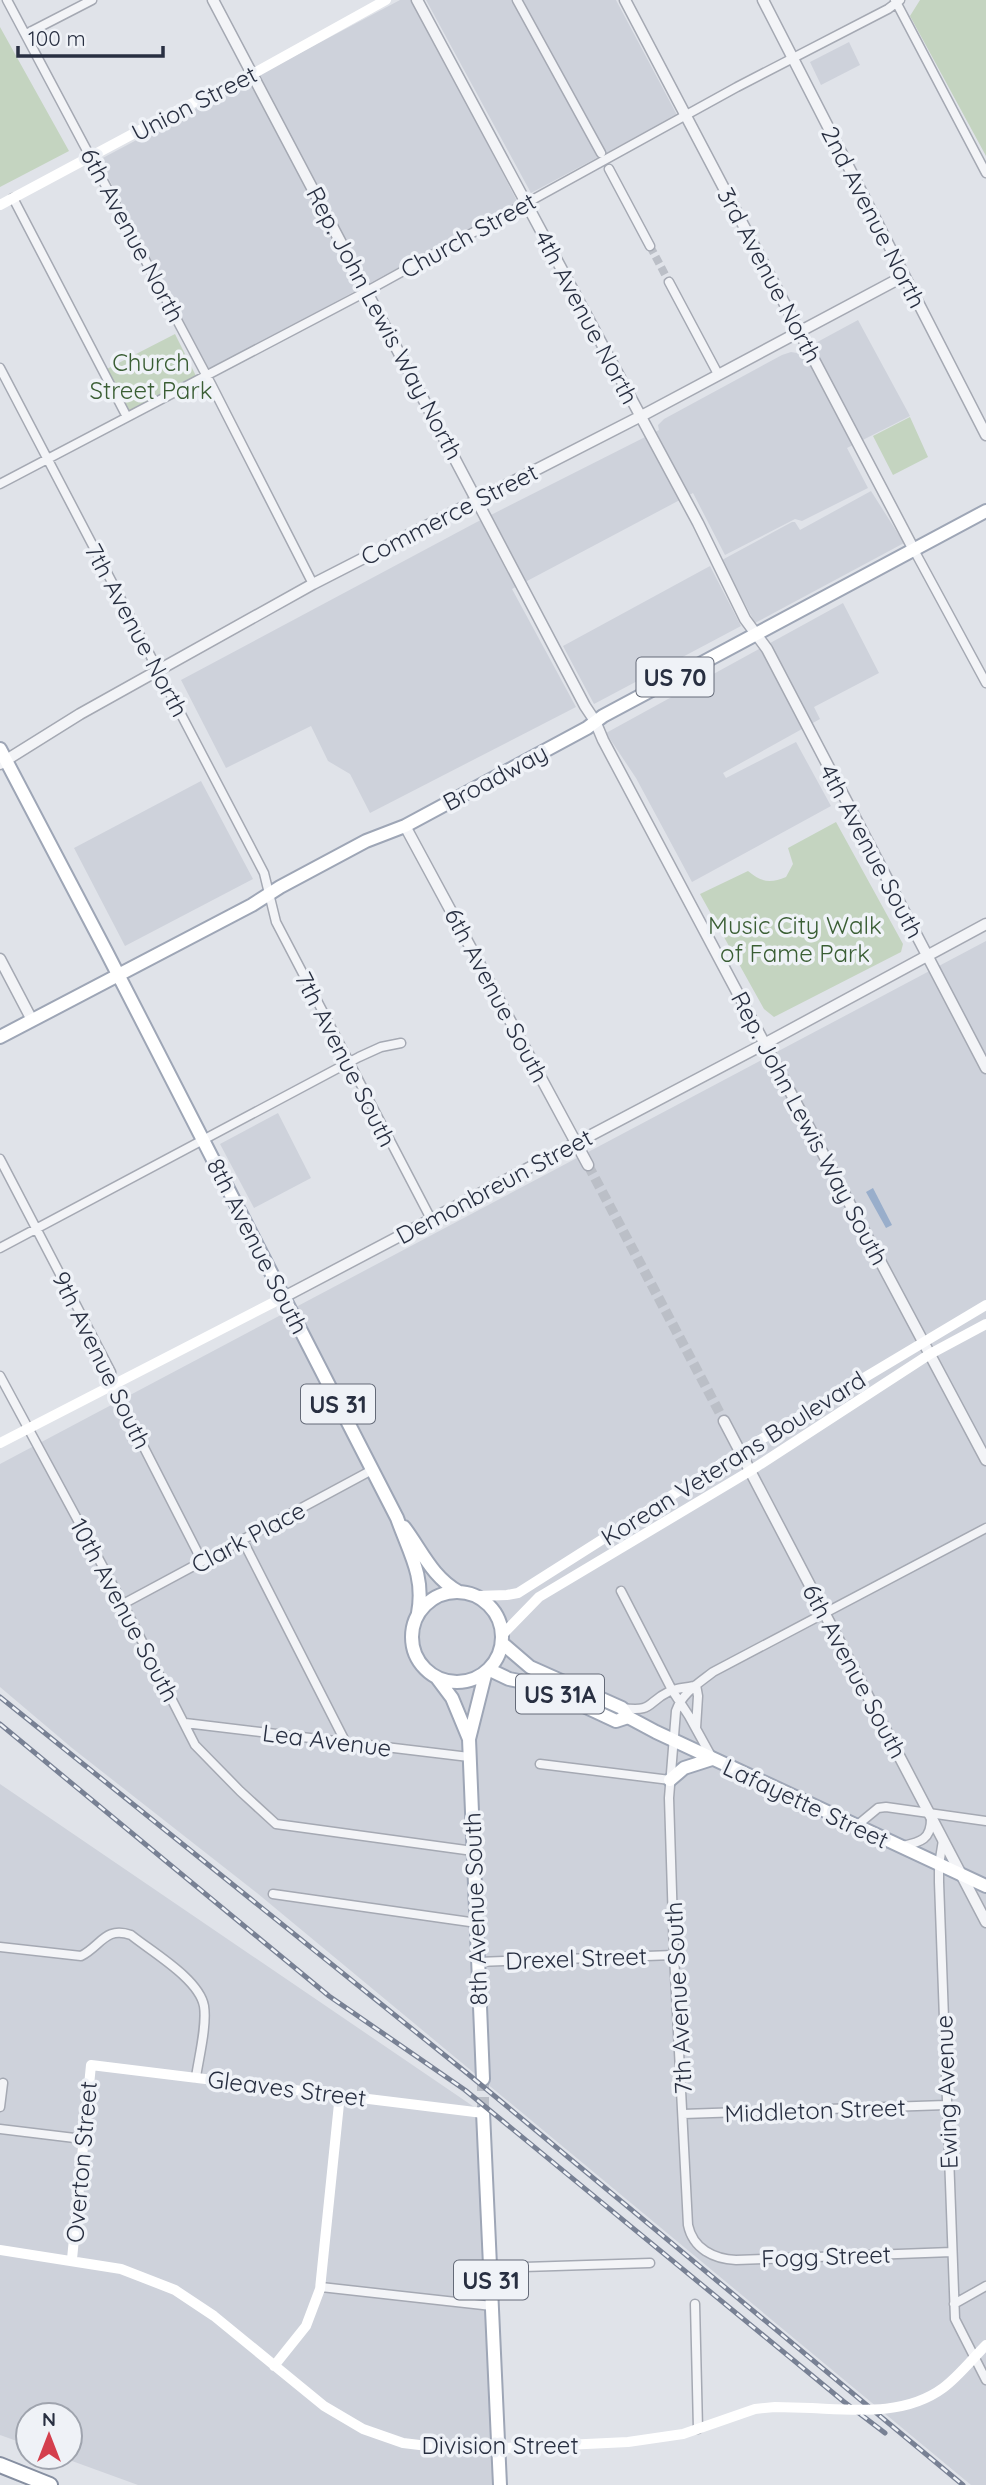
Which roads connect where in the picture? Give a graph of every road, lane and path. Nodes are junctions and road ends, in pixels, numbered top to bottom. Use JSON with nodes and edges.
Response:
{"nodes":[{"id":1,"x":7,"y":0,"type":"edge"},
{"id":2,"x":92,"y":0,"type":"edge"},
{"id":3,"x":213,"y":0,"type":"edge"},
{"id":4,"x":386,"y":0,"type":"edge"},
{"id":5,"x":417,"y":0,"type":"edge"},
{"id":6,"x":517,"y":0,"type":"edge"},
{"id":7,"x":625,"y":0,"type":"edge"},
{"id":8,"x":763,"y":0,"type":"edge"},
{"id":9,"x":897,"y":1,"type":"edge"},
{"id":10,"x":26,"y":34,"type":"junction"},
{"id":11,"x":792,"y":58,"type":"junction"},
{"id":12,"x":251,"y":75,"type":"junction"},
{"id":13,"x":686,"y":117,"type":"junction"},
{"id":14,"x":601,"y":153,"type":"dead end"},
{"id":15,"x":91,"y":156,"type":"junction"},
{"id":16,"x":609,"y":169,"type":"dead end"},
{"id":17,"x":986,"y":173,"type":"edge"},
{"id":18,"x":13,"y":198,"type":"junction"},
{"id":19,"x":526,"y":204,"type":"junction"},
{"id":20,"x":0,"y":205,"type":"edge"},
{"id":21,"x":650,"y":246,"type":"tunnel mouth"},
{"id":22,"x":904,"y":276,"type":"junction"},
{"id":23,"x":669,"y":282,"type":"tunnel mouth"},
{"id":24,"x":368,"y":291,"type":"junction"},
{"id":25,"x":800,"y":331,"type":"junction"},
{"id":26,"x":0,"y":368,"type":"edge"},
{"id":27,"x":718,"y":374,"type":"junction"},
{"id":28,"x":207,"y":376,"type":"junction"},
{"id":29,"x":640,"y":416,"type":"junction"},
{"id":30,"x":127,"y":417,"type":"junction"},
{"id":31,"x":986,"y":435,"type":"edge"},
{"id":32,"x":48,"y":459,"type":"junction"},
{"id":33,"x":0,"y":484,"type":"edge"},
{"id":34,"x":477,"y":500,"type":"junction"},
{"id":35,"x":986,"y":511,"type":"edge"},
{"id":36,"x":914,"y":550,"type":"junction"},
{"id":37,"x":313,"y":584,"type":"junction"},
{"id":38,"x":756,"y":634,"type":"junction"},
{"id":39,"x":159,"y":670,"type":"junction"},
{"id":40,"x":986,"y":683,"type":"edge"},
{"id":41,"x":595,"y":721,"type":"junction"},
{"id":42,"x":2,"y":758,"type":"edge"},
{"id":43,"x":405,"y":825,"type":"junction"},
{"id":44,"x":268,"y":895,"type":"junction"},
{"id":45,"x":986,"y":924,"type":"edge"},
{"id":46,"x":927,"y":956,"type":"junction"},
{"id":47,"x":0,"y":959,"type":"edge"},
{"id":48,"x":118,"y":974,"type":"junction"},
{"id":49,"x":32,"y":1020,"type":"junction"},
{"id":50,"x":0,"y":1037,"type":"edge"},
{"id":51,"x":401,"y":1043,"type":"dead end"},
{"id":52,"x":766,"y":1044,"type":"junction"},
{"id":53,"x":348,"y":1063,"type":"junction"},
{"id":54,"x":986,"y":1068,"type":"edge"},
{"id":55,"x":203,"y":1140,"type":"junction"},
{"id":56,"x":577,"y":1143,"type":"junction"},
{"id":57,"x":0,"y":1158,"type":"edge"},
{"id":58,"x":588,"y":1165,"type":"tunnel mouth"},
{"id":59,"x":431,"y":1219,"type":"junction"},
{"id":60,"x":37,"y":1228,"type":"junction"},
{"id":61,"x":0,"y":1248,"type":"edge"},
{"id":62,"x":284,"y":1297,"type":"junction"},
{"id":63,"x":986,"y":1305,"type":"edge"},
{"id":64,"x":986,"y":1324,"type":"edge"},
{"id":65,"x":923,"y":1342,"type":"junction"},
{"id":66,"x":930,"y":1354,"type":"junction"},
{"id":67,"x":0,"y":1376,"type":"edge"},
{"id":68,"x":112,"y":1385,"type":"junction"},
{"id":69,"x":724,"y":1421,"type":"tunnel mouth"},
{"id":70,"x":28,"y":1428,"type":"junction"},
{"id":71,"x":0,"y":1443,"type":"edge"},
{"id":72,"x":740,"y":1452,"type":"junction"},
{"id":73,"x":986,"y":1461,"type":"edge"},
{"id":74,"x":373,"y":1469,"type":"junction"},
{"id":75,"x":750,"y":1471,"type":"junction"},
{"id":76,"x":397,"y":1518,"type":"junction"},
{"id":77,"x":986,"y":1528,"type":"edge"},
{"id":78,"x":242,"y":1539,"type":"junction"},
{"id":79,"x":202,"y":1561,"type":"junction"},
{"id":80,"x":621,"y":1591,"type":"dead end"},
{"id":81,"x":460,"y":1592,"type":"junction"},
{"id":82,"x":477,"y":1596,"type":"junction"},
{"id":83,"x":123,"y":1604,"type":"junction"},
{"id":84,"x":824,"y":1612,"type":"junction"},
{"id":85,"x":418,"y":1613,"type":"junction"},
{"id":86,"x":503,"y":1638,"type":"junction"},
{"id":87,"x":487,"y":1672,"type":"junction"},
{"id":88,"x":436,"y":1678,"type":"junction"},
{"id":89,"x":696,"y":1685,"type":"junction"},
{"id":90,"x":672,"y":1690,"type":"junction"},
{"id":91,"x":679,"y":1701,"type":"junction"},
{"id":92,"x":625,"y":1713,"type":"junction"},
{"id":93,"x":185,"y":1723,"type":"junction"},
{"id":94,"x":696,"y":1730,"type":"junction"},
{"id":95,"x":469,"y":1739,"type":"junction"},
{"id":96,"x":673,"y":1741,"type":"junction"},
{"id":97,"x":346,"y":1743,"type":"junction"},
{"id":98,"x":469,"y":1757,"type":"junction"},
{"id":99,"x":712,"y":1759,"type":"junction"},
{"id":100,"x":540,"y":1764,"type":"dead end"},
{"id":101,"x":670,"y":1780,"type":"junction"},
{"id":102,"x":930,"y":1816,"type":"junction"},
{"id":103,"x":986,"y":1821,"type":"edge"},
{"id":104,"x":855,"y":1827,"type":"junction"},
{"id":105,"x":943,"y":1840,"type":"junction"},
{"id":106,"x":898,"y":1847,"type":"junction"},
{"id":107,"x":473,"y":1851,"type":"junction"},
{"id":108,"x":939,"y":1865,"type":"junction"},
{"id":109,"x":962,"y":1876,"type":"junction"},
{"id":110,"x":986,"y":1886,"type":"edge"},
{"id":111,"x":274,"y":1894,"type":"dead end"},
{"id":112,"x":986,"y":1922,"type":"edge"},
{"id":113,"x":477,"y":1923,"type":"junction"},
{"id":114,"x":0,"y":1947,"type":"edge"},
{"id":115,"x":674,"y":1955,"type":"junction"},
{"id":116,"x":478,"y":1962,"type":"junction"},
{"id":117,"x":91,"y":2065,"type":"joint"},
{"id":118,"x":196,"y":2077,"type":"junction"},
{"id":119,"x":482,"y":2079,"type":"tunnel mouth"},
{"id":120,"x":3,"y":2083,"type":"dead end"},
{"id":121,"x":340,"y":2094,"type":"junction"},
{"id":122,"x":946,"y":2105,"type":"junction"},
{"id":123,"x":0,"y":2107,"type":"edge"},
{"id":124,"x":483,"y":2112,"type":"joint"},
{"id":125,"x":683,"y":2114,"type":"junction"},
{"id":126,"x":0,"y":2129,"type":"edge"},
{"id":127,"x":83,"y":2138,"type":"junction"},
{"id":128,"x":0,"y":2250,"type":"edge"},
{"id":129,"x":704,"y":2250,"type":"joint"},
{"id":130,"x":951,"y":2252,"type":"junction"},
{"id":131,"x":72,"y":2259,"type":"junction"},
{"id":132,"x":650,"y":2263,"type":"dead end"},
{"id":133,"x":490,"y":2268,"type":"junction"},
{"id":134,"x":986,"y":2286,"type":"edge"},
{"id":135,"x":321,"y":2287,"type":"junction"},
{"id":136,"x":695,"y":2304,"type":"dead end"},
{"id":137,"x":954,"y":2304,"type":"junction"},
{"id":138,"x":492,"y":2306,"type":"junction"},
{"id":139,"x":986,"y":2345,"type":"edge"},
{"id":140,"x":274,"y":2366,"type":"junction"},
{"id":141,"x":986,"y":2380,"type":"edge"},
{"id":142,"x":698,"y":2428,"type":"junction"},
{"id":143,"x":498,"y":2449,"type":"junction"},
{"id":144,"x":0,"y":2465,"type":"edge"},
{"id":145,"x":50,"y":2485,"type":"edge"},
{"id":146,"x":500,"y":2485,"type":"edge"}],
"edges":[{"from":1,"to":10,"type":"street","name":"6th Avenue North"},
{"from":2,"to":10,"type":"street"},
{"from":3,"to":12,"type":"street","name":"Rep. John Lewis Way North"},
{"from":4,"to":12,"type":"main road","name":"Union Street"},
{"from":5,"to":19,"type":"street","name":"4th Avenue North"},
{"from":6,"to":14,"type":"street"},
{"from":7,"to":13,"type":"street","name":"3rd Avenue North"},
{"from":8,"to":11,"type":"street","name":"2nd Avenue North"},
{"from":9,"to":11,"type":"street","name":"Church Street"},
{"from":9,"to":17,"type":"street"},
{"from":10,"to":15,"type":"street","name":"6th Avenue North"},
{"from":11,"to":13,"type":"street","name":"Church Street"},
{"from":11,"to":22,"type":"street","name":"2nd Avenue North"},
{"from":12,"to":15,"type":"main road","name":"Union Street"},
{"from":12,"to":24,"type":"street","name":"Rep. John Lewis Way North"},
{"from":13,"to":19,"type":"street","name":"Church Street"},
{"from":13,"to":25,"type":"street","name":"3rd Avenue North"},
{"from":15,"to":18,"type":"main road","name":"Union Street"},
{"from":15,"to":28,"type":"street","name":"6th Avenue North"},
{"from":16,"to":21,"type":"street"},
{"from":18,"to":20,"type":"main road","name":"Union Street"},
{"from":18,"to":30,"type":"street"},
{"from":19,"to":24,"type":"street","name":"Church Street"},
{"from":19,"to":29,"type":"street","name":"4th Avenue North"},
{"from":22,"to":25,"type":"street","name":"Commerce Street"},
{"from":22,"to":31,"type":"street","name":"2nd Avenue North"},
{"from":23,"to":27,"type":"street"},
{"from":24,"to":28,"type":"street","name":"Church Street"},
{"from":24,"to":34,"type":"street","name":"Rep. John Lewis Way North"},
{"from":25,"to":27,"type":"street","name":"Commerce Street"},
{"from":25,"to":36,"type":"street","name":"3rd Avenue North"},
{"from":26,"to":32,"type":"street","name":"7th Avenue North"},
{"from":27,"to":29,"type":"street","name":"Commerce Street"},
{"from":28,"to":30,"type":"street","name":"Church Street"},
{"from":28,"to":37,"type":"street","name":"6th Avenue North"},
{"from":29,"to":34,"type":"street","name":"Commerce Street"},
{"from":29,"to":38,"type":"street","name":"4th Avenue North"},
{"from":30,"to":32,"type":"street","name":"Church Street"},
{"from":32,"to":33,"type":"street","name":"Church Street"},
{"from":32,"to":39,"type":"street","name":"7th Avenue North"},
{"from":34,"to":37,"type":"street","name":"Commerce Street"},
{"from":34,"to":41,"type":"street","name":"Rep. John Lewis Way North"},
{"from":35,"to":36,"type":"main road","name":"Broadway","number":"US 70"},
{"from":36,"to":38,"type":"main road","name":"Broadway","number":"US 70"},
{"from":36,"to":40,"type":"street"},
{"from":37,"to":39,"type":"street","name":"Commerce Street"},
{"from":38,"to":41,"type":"main road","name":"Broadway","number":"US 70"},
{"from":38,"to":46,"type":"street","name":"4th Avenue South"},
{"from":39,"to":42,"type":"street","name":"Commerce Street"},
{"from":39,"to":44,"type":"street","name":"7th Avenue North"},
{"from":41,"to":43,"type":"main road","name":"Broadway","number":"US 70"},
{"from":41,"to":52,"type":"street","name":"Rep. John Lewis Way South"},
{"from":42,"to":48,"type":"main road","number":"US 31"},
{"from":43,"to":44,"type":"main road","name":"Broadway","number":"US 70"},
{"from":43,"to":56,"type":"street","name":"6th Avenue South"},
{"from":44,"to":48,"type":"main road","name":"Broadway","number":"US 70"},
{"from":44,"to":53,"type":"street","name":"7th Avenue South"},
{"from":45,"to":46,"type":"street","name":"Demonbreun Street"},
{"from":46,"to":52,"type":"street","name":"Demonbreun Street"},
{"from":46,"to":54,"type":"street","name":"4th Avenue South"},
{"from":47,"to":49,"type":"street"},
{"from":48,"to":49,"type":"main road","name":"Broadway","number":"US 70"},
{"from":48,"to":55,"type":"main road","name":"8th Avenue South","number":"US 31"},
{"from":49,"to":50,"type":"main road","name":"Broadway","number":"US 70"},
{"from":51,"to":53,"type":"street"},
{"from":52,"to":56,"type":"street","name":"Demonbreun Street"},
{"from":52,"to":65,"type":"street","name":"Rep. John Lewis Way South"},
{"from":53,"to":55,"type":"street"},
{"from":53,"to":59,"type":"street","name":"7th Avenue South"},
{"from":55,"to":60,"type":"street"},
{"from":55,"to":62,"type":"main road","name":"8th Avenue South","number":"US 31"},
{"from":56,"to":58,"type":"street","name":"6th Avenue South"},
{"from":56,"to":59,"type":"street","name":"Demonbreun Street"},
{"from":57,"to":60,"type":"street","name":"9th Avenue South"},
{"from":59,"to":62,"type":"street","name":"Demonbreun Street"},
{"from":60,"to":61,"type":"street"},
{"from":60,"to":68,"type":"street","name":"9th Avenue South"},
{"from":62,"to":68,"type":"main road","name":"Demonbreun Street"},
{"from":62,"to":74,"type":"main road","name":"8th Avenue South","number":"US 31"},
{"from":63,"to":65,"type":"main road","name":"Korean Veterans Boulevard"},
{"from":64,"to":66,"type":"main road","name":"Korean Veterans Boulevard"},
{"from":65,"to":66,"type":"street","name":"Rep. John Lewis Way South"},
{"from":65,"to":72,"type":"main road","name":"Korean Veterans Boulevard"},
{"from":66,"to":73,"type":"street","name":"Rep. John Lewis Way South"},
{"from":66,"to":75,"type":"main road","name":"Korean Veterans Boulevard"},
{"from":67,"to":70,"type":"street","name":"10th Avenue South"},
{"from":68,"to":70,"type":"main road","name":"Demonbreun Street"},
{"from":68,"to":79,"type":"street","name":"9th Avenue South"},
{"from":69,"to":72,"type":"street","name":"6th Avenue South"},
{"from":70,"to":71,"type":"main road","name":"Demonbreun Street"},
{"from":70,"to":83,"type":"street","name":"10th Avenue South"},
{"from":72,"to":75,"type":"street","name":"6th Avenue South"},
{"from":72,"to":82,"type":"main road","name":"Korean Veterans Boulevard"},
{"from":74,"to":76,"type":"main road","name":"8th Avenue South","number":"US 31"},
{"from":74,"to":78,"type":"street","name":"Clark Place"},
{"from":75,"to":84,"type":"street","name":"6th Avenue South"},
{"from":75,"to":86,"type":"main road","name":"Korean Veterans Boulevard"},
{"from":76,"to":81,"type":"main road","name":"8th Avenue South","number":"US 31"},
{"from":76,"to":85,"type":"main road","name":"8th Avenue South","number":"US 31"},
{"from":77,"to":84,"type":"street"},
{"from":78,"to":79,"type":"street","name":"Clark Place"},
{"from":78,"to":97,"type":"street"},
{"from":79,"to":83,"type":"street","name":"Clark Place"},
{"from":80,"to":90,"type":"street"},
{"from":81,"to":82,"type":"main road","number":"US 31"},
{"from":81,"to":85,"type":"main road"},
{"from":82,"to":86,"type":"main road"},
{"from":83,"to":93,"type":"street","name":"10th Avenue South"},
{"from":84,"to":89,"type":"street"},
{"from":84,"to":102,"type":"street","name":"6th Avenue South"},
{"from":85,"to":88,"type":"main road","number":"US 31"},
{"from":86,"to":87,"type":"main road","number":"US 31"},
{"from":86,"to":92,"type":"main road","name":"Lafayette Street","number":"US 31A"},
{"from":87,"to":88,"type":"main road"},
{"from":87,"to":92,"type":"main road","name":"Lafayette Street","number":"US 31A"},
{"from":87,"to":95,"type":"main road","name":"8th Avenue South","number":"US 31"},
{"from":88,"to":95,"type":"main road","name":"8th Avenue South","number":"US 31"},
{"from":89,"to":90,"type":"street"},
{"from":89,"to":91,"type":"street"},
{"from":89,"to":94,"type":"street"},
{"from":90,"to":91,"type":"street"},
{"from":90,"to":92,"type":"street"},
{"from":91,"to":94,"type":"street"},
{"from":91,"to":96,"type":"street","name":"7th Avenue South"},
{"from":92,"to":96,"type":"main road","name":"Lafayette Street","number":"US 31A"},
{"from":93,"to":97,"type":"street","name":"Lea Avenue"},
{"from":93,"to":107,"type":"street","name":"10th Avenue South"},
{"from":94,"to":99,"type":"street"},
{"from":95,"to":98,"type":"main road","name":"8th Avenue South","number":"US 31"},
{"from":96,"to":99,"type":"main road","name":"Lafayette Street","number":"US 31A"},
{"from":96,"to":101,"type":"street","name":"7th Avenue South"},
{"from":97,"to":98,"type":"street","name":"Lea Avenue"},
{"from":98,"to":107,"type":"main road","name":"8th Avenue South","number":"US 31"},
{"from":99,"to":101,"type":"main road"},
{"from":99,"to":104,"type":"main road","name":"Lafayette Street","number":"US 31A"},
{"from":100,"to":101,"type":"street"},
{"from":101,"to":115,"type":"street","name":"7th Avenue South"},
{"from":102,"to":103,"type":"street"},
{"from":102,"to":104,"type":"street"},
{"from":102,"to":105,"type":"street","name":"6th Avenue South"},
{"from":102,"to":106,"type":"street"},
{"from":104,"to":106,"type":"main road","name":"Lafayette Street","number":"US 31A"},
{"from":105,"to":108,"type":"street","name":"Ewing Avenue"},
{"from":105,"to":109,"type":"street","name":"6th Avenue South"},
{"from":106,"to":108,"type":"main road","name":"Lafayette Street","number":"US 31A"},
{"from":107,"to":113,"type":"main road","name":"8th Avenue South","number":"US 31"},
{"from":108,"to":109,"type":"main road","name":"Lafayette Street","number":"US 31A"},
{"from":108,"to":122,"type":"street","name":"Ewing Avenue"},
{"from":109,"to":110,"type":"main road","name":"Lafayette Street","number":"US 31A"},
{"from":109,"to":112,"type":"street","name":"6th Avenue South"},
{"from":111,"to":113,"type":"street"},
{"from":113,"to":116,"type":"main road","name":"8th Avenue South","number":"US 31"},
{"from":114,"to":118,"type":"street"},
{"from":115,"to":116,"type":"street","name":"Drexel Street"},
{"from":115,"to":125,"type":"street","name":"7th Avenue South"},
{"from":116,"to":119,"type":"main road","name":"8th Avenue South","number":"US 31"},
{"from":117,"to":118,"type":"main road","name":"Gleaves Street"},
{"from":117,"to":127,"type":"main road","name":"Overton Street"},
{"from":118,"to":121,"type":"main road","name":"Gleaves Street"},
{"from":120,"to":123,"type":"street"},
{"from":121,"to":124,"type":"main road","name":"Gleaves Street"},
{"from":121,"to":135,"type":"main road"},
{"from":122,"to":125,"type":"street","name":"Middleton Street"},
{"from":122,"to":130,"type":"street","name":"Ewing Avenue"},
{"from":124,"to":133,"type":"main road","number":"US 31"},
{"from":125,"to":129,"type":"street","name":"7th Avenue South"},
{"from":126,"to":127,"type":"street"},
{"from":127,"to":131,"type":"main road","name":"Overton Street"},
{"from":128,"to":131,"type":"main road","name":"Division Street"},
{"from":129,"to":130,"type":"street","name":"Fogg Street"},
{"from":130,"to":137,"type":"street","name":"Ewing Avenue"},
{"from":131,"to":140,"type":"main road","name":"Division Street"},
{"from":132,"to":133,"type":"street"},
{"from":133,"to":138,"type":"main road","number":"US 31"},
{"from":134,"to":137,"type":"street"},
{"from":135,"to":138,"type":"street"},
{"from":135,"to":140,"type":"main road"},
{"from":136,"to":142,"type":"street"},
{"from":137,"to":141,"type":"street","name":"Ewing Avenue"},
{"from":138,"to":143,"type":"main road","number":"US 31"},
{"from":139,"to":142,"type":"main road","name":"Division Street","bridge":true},
{"from":140,"to":143,"type":"main road","name":"Division Street"},
{"from":142,"to":143,"type":"main road","name":"Division Street"},
{"from":143,"to":146,"type":"main road","number":"US 31"},
{"from":144,"to":145,"type":"highway"}]}
